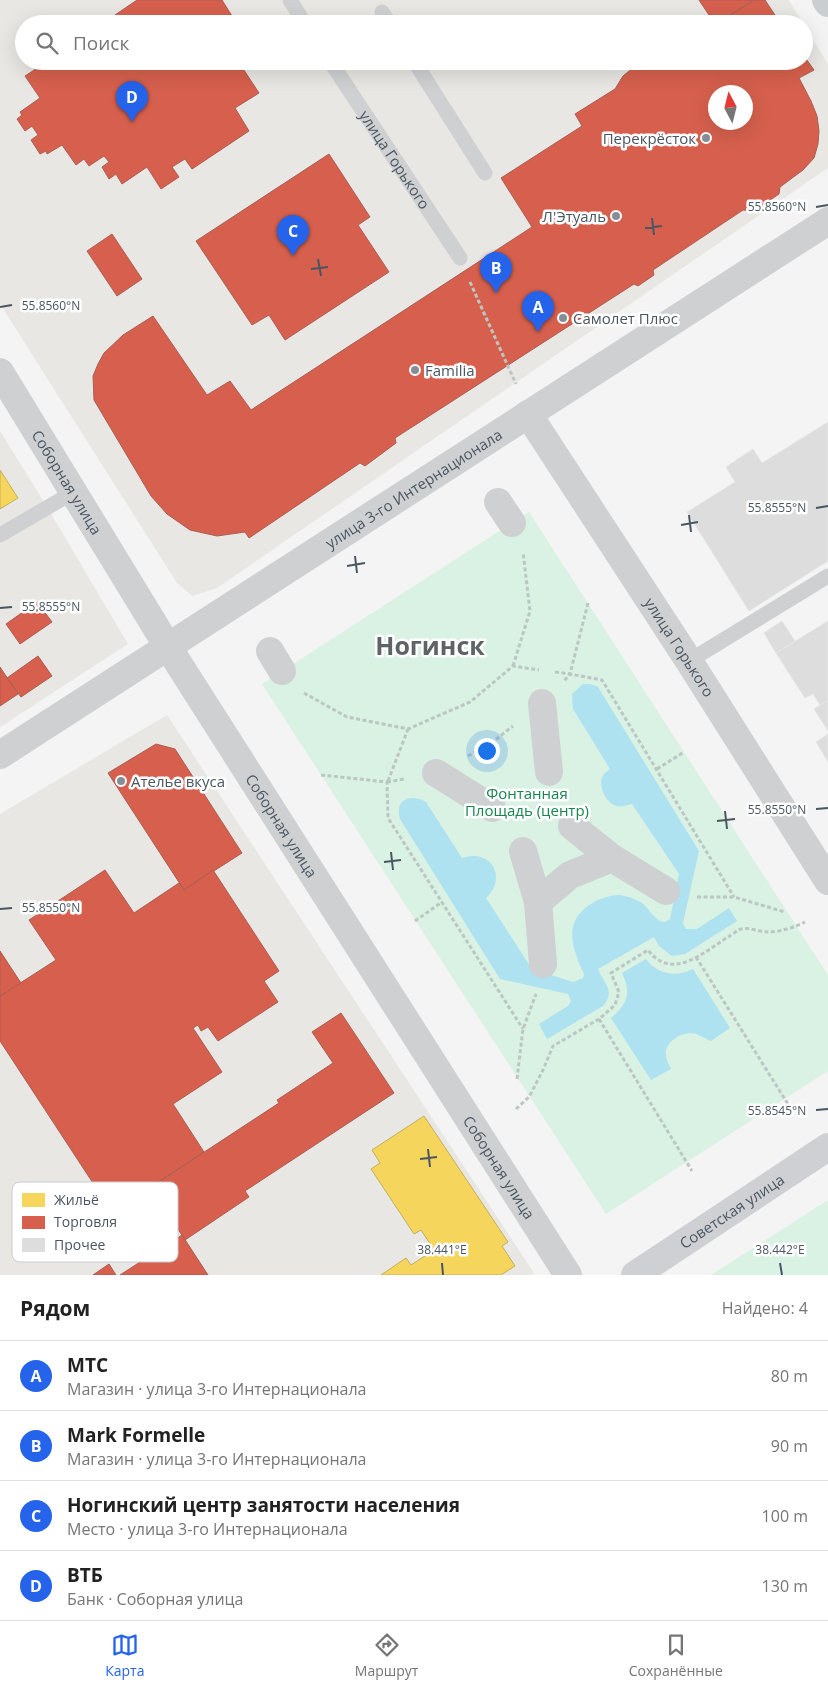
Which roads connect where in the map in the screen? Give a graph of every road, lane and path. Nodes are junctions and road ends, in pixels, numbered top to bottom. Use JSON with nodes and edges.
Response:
{"nodes":[{"id":1,"x":290,"y":0,"type":"edge"},
{"id":2,"x":826,"y":0,"type":"edge"},
{"id":3,"x":828,"y":3,"type":"edge"},
{"id":4,"x":299,"y":15,"type":"edge"},
{"id":5,"x":336,"y":70,"type":"edge"},
{"id":6,"x":420,"y":70,"type":"edge"},
{"id":7,"x":485,"y":173,"type":"dead end"},
{"id":8,"x":828,"y":221,"type":"edge"},
{"id":9,"x":460,"y":258,"type":"dead end"},
{"id":10,"x":472,"y":286,"type":"dead end"},
{"id":11,"x":0,"y":372,"type":"edge"},
{"id":12,"x":528,"y":414,"type":"junction"},
{"id":13,"x":74,"y":492,"type":"junction"},
{"id":14,"x":505,"y":513,"type":"dead end"},
{"id":15,"x":0,"y":535,"type":"edge"},
{"id":16,"x":828,"y":576,"type":"edge"},
{"id":17,"x":588,"y":603,"type":"dead end"},
{"id":18,"x":168,"y":647,"type":"junction"},
{"id":19,"x":276,"y":661,"type":"dead end"},
{"id":20,"x":689,"y":661,"type":"junction"},
{"id":21,"x":513,"y":666,"type":"junction"},
{"id":22,"x":542,"y":670,"type":"dead end"},
{"id":23,"x":551,"y":671,"type":"dead end"},
{"id":24,"x":570,"y":674,"type":"junction"},
{"id":25,"x":542,"y":703,"type":"junction"},
{"id":26,"x":408,"y":728,"type":"junction"},
{"id":27,"x":684,"y":752,"type":"dead end"},
{"id":28,"x":0,"y":755,"type":"edge"},
{"id":29,"x":656,"y":769,"type":"junction"},
{"id":30,"x":549,"y":772,"type":"dead end"},
{"id":31,"x":436,"y":773,"type":"junction"},
{"id":32,"x":321,"y":775,"type":"dead end"},
{"id":33,"x":387,"y":782,"type":"junction"},
{"id":34,"x":492,"y":808,"type":"dead end"},
{"id":35,"x":572,"y":826,"type":"dead end"},
{"id":36,"x":522,"y":851,"type":"dead end"},
{"id":37,"x":612,"y":858,"type":"junction"},
{"id":38,"x":828,"y":881,"type":"edge"},
{"id":39,"x":666,"y":891,"type":"dead end"},
{"id":40,"x":697,"y":897,"type":"dead end"},
{"id":41,"x":734,"y":898,"type":"junction"},
{"id":42,"x":442,"y":902,"type":"junction"},
{"id":43,"x":538,"y":902,"type":"junction"},
{"id":44,"x":784,"y":912,"type":"dead end"},
{"id":45,"x":415,"y":921,"type":"dead end"},
{"id":46,"x":805,"y":922,"type":"dead end"},
{"id":47,"x":696,"y":957,"type":"junction"},
{"id":48,"x":542,"y":964,"type":"dead end"},
{"id":49,"x":535,"y":998,"type":"dead end"},
{"id":50,"x":600,"y":1019,"type":"junction"},
{"id":51,"x":523,"y":1029,"type":"junction"},
{"id":52,"x":518,"y":1080,"type":"dead end"},
{"id":53,"x":516,"y":1109,"type":"dead end"},
{"id":54,"x":791,"y":1109,"type":"dead end"},
{"id":55,"x":828,"y":1147,"type":"edge"},
{"id":56,"x":692,"y":1171,"type":"dead end"},
{"id":57,"x":568,"y":1275,"type":"edge"},
{"id":58,"x":635,"y":1275,"type":"edge"}],
"edges":[{"from":1,"to":4,"type":"lane"},
{"from":2,"to":3,"type":"main road"},
{"from":5,"to":9,"type":"lane","name":"улица Горького"},
{"from":6,"to":7,"type":"lane"},
{"from":8,"to":12,"type":"street","name":"улица 3-го Интернационала"},
{"from":10,"to":12,"type":"path"},
{"from":11,"to":13,"type":"street","name":"Соборная улица"},
{"from":12,"to":18,"type":"street","name":"улица 3-го Интернационала"},
{"from":12,"to":20,"type":"street","name":"улица Горького"},
{"from":13,"to":15,"type":"lane"},
{"from":13,"to":18,"type":"street","name":"Соборная улица"},
{"from":14,"to":21,"type":"path"},
{"from":16,"to":20,"type":"lane"},
{"from":17,"to":24,"type":"path"},
{"from":18,"to":28,"type":"street","name":"улица 3-го Интернационала"},
{"from":18,"to":57,"type":"street","name":"Соборная улица"},
{"from":19,"to":26,"type":"path"},
{"from":20,"to":38,"type":"street","name":"улица Горького"},
{"from":21,"to":22,"type":"path"},
{"from":21,"to":26,"type":"path"},
{"from":23,"to":24,"type":"path"},
{"from":24,"to":25,"type":"path"},
{"from":24,"to":29,"type":"path"},
{"from":25,"to":30,"type":"street"},
{"from":25,"to":31,"type":"path"},
{"from":26,"to":33,"type":"path"},
{"from":27,"to":29,"type":"path"},
{"from":29,"to":41,"type":"path"},
{"from":31,"to":33,"type":"path"},
{"from":31,"to":34,"type":"street"},
{"from":32,"to":33,"type":"path"},
{"from":33,"to":42,"type":"path"},
{"from":35,"to":37,"type":"street"},
{"from":36,"to":43,"type":"street"},
{"from":37,"to":39,"type":"street"},
{"from":37,"to":43,"type":"street"},
{"from":40,"to":41,"type":"path"},
{"from":41,"to":44,"type":"path"},
{"from":42,"to":45,"type":"path"},
{"from":42,"to":51,"type":"path"},
{"from":43,"to":48,"type":"street"},
{"from":46,"to":47,"type":"path"},
{"from":47,"to":50,"type":"path"},
{"from":47,"to":54,"type":"path"},
{"from":49,"to":51,"type":"path"},
{"from":50,"to":53,"type":"path"},
{"from":50,"to":56,"type":"path"},
{"from":51,"to":52,"type":"path"},
{"from":55,"to":58,"type":"street","name":"Советская улица"}]}
